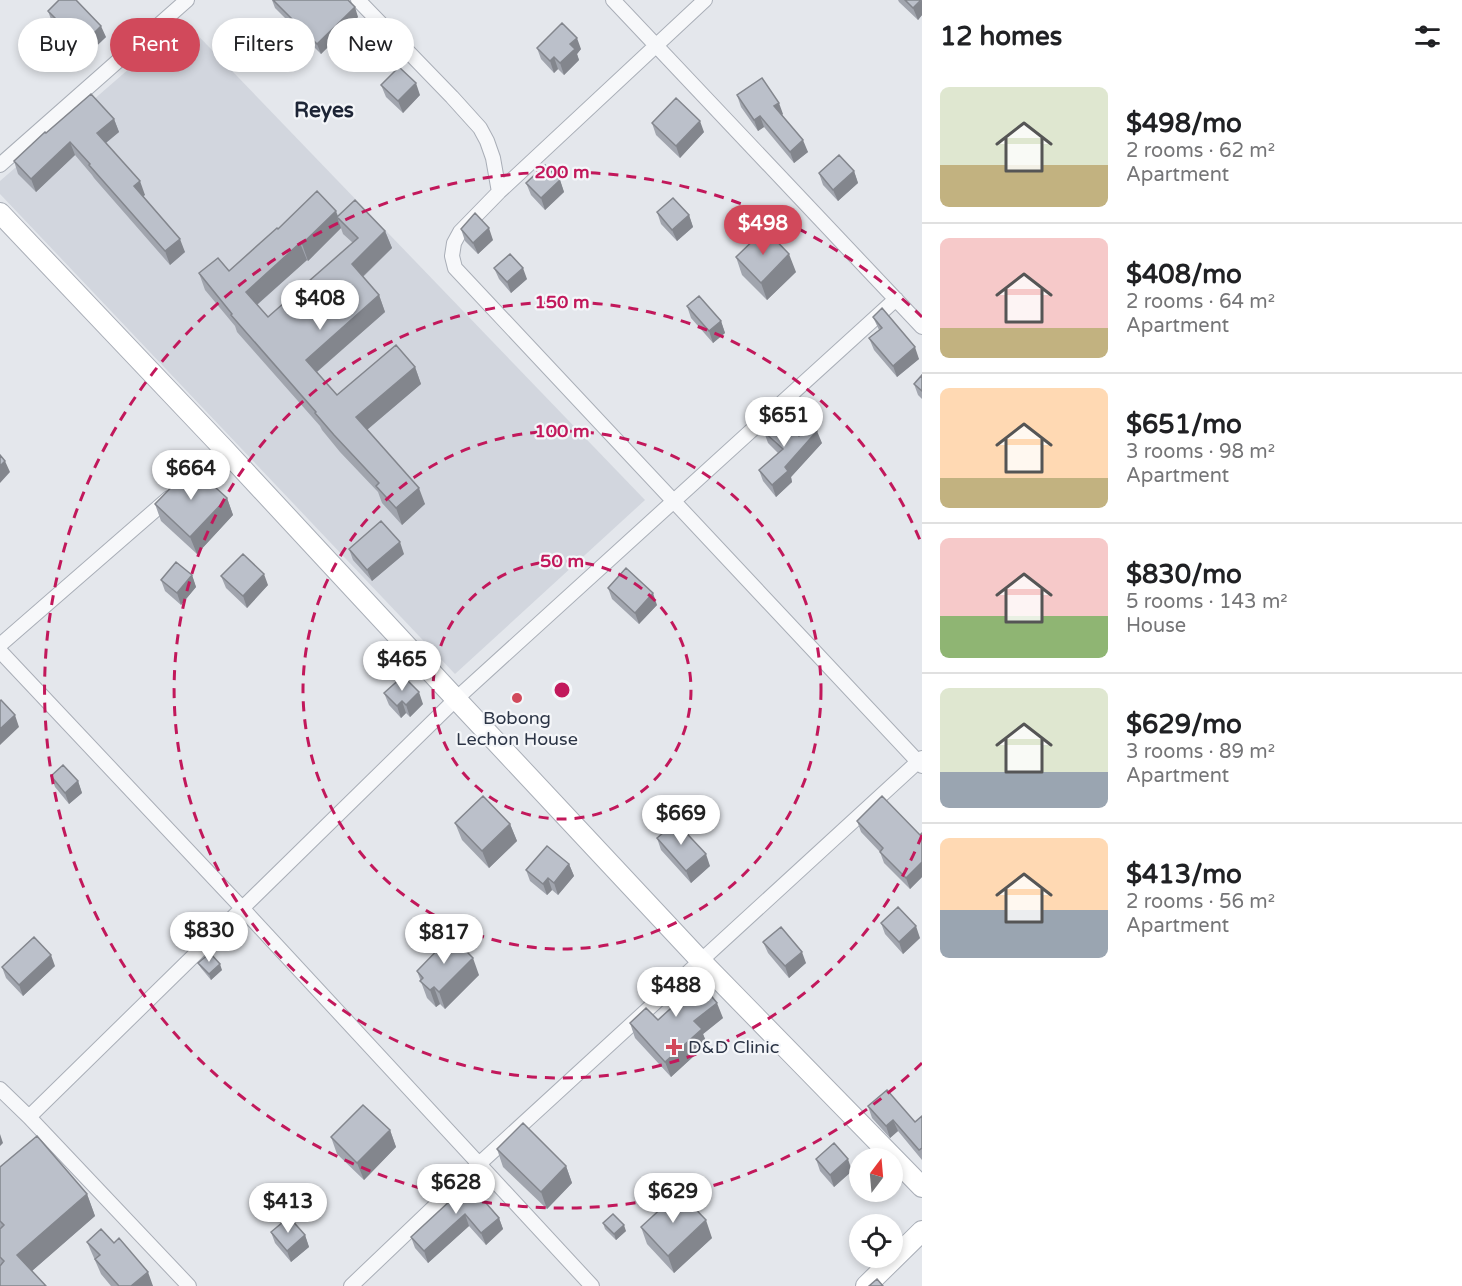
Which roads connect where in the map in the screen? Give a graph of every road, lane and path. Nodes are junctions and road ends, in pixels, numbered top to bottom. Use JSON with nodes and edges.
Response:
{"nodes":[{"id":1,"x":187,"y":0,"type":"edge"},
{"id":2,"x":358,"y":0,"type":"edge"},
{"id":3,"x":613,"y":0,"type":"edge"},
{"id":4,"x":705,"y":0,"type":"edge"},
{"id":5,"x":656,"y":46,"type":"junction"},
{"id":6,"x":0,"y":165,"type":"edge"},
{"id":7,"x":499,"y":192,"type":"junction"},
{"id":8,"x":0,"y":213,"type":"edge"},
{"id":9,"x":896,"y":299,"type":"junction"},
{"id":10,"x":922,"y":327,"type":"edge"},
{"id":11,"x":224,"y":449,"type":"junction"},
{"id":12,"x":673,"y":502,"type":"junction"},
{"id":13,"x":0,"y":645,"type":"edge"},
{"id":14,"x":0,"y":651,"type":"edge"},
{"id":15,"x":456,"y":699,"type":"junction"},
{"id":16,"x":921,"y":762,"type":"edge"},
{"id":17,"x":242,"y":909,"type":"junction"},
{"id":18,"x":701,"y":961,"type":"junction"},
{"id":19,"x":0,"y":1089,"type":"edge"},
{"id":20,"x":29,"y":1117,"type":"junction"},
{"id":21,"x":479,"y":1164,"type":"junction"},
{"id":22,"x":922,"y":1187,"type":"edge"},
{"id":23,"x":922,"y":1231,"type":"edge"},
{"id":24,"x":189,"y":1286,"type":"edge"},
{"id":25,"x":351,"y":1286,"type":"edge"},
{"id":26,"x":592,"y":1286,"type":"edge"},
{"id":27,"x":866,"y":1286,"type":"edge"}],
"edges":[{"from":1,"to":6,"type":"street"},
{"from":2,"to":7,"type":"street"},
{"from":3,"to":5,"type":"street"},
{"from":4,"to":5,"type":"street"},
{"from":5,"to":7,"type":"street"},
{"from":5,"to":9,"type":"street"},
{"from":7,"to":12,"type":"street"},
{"from":8,"to":11,"type":"main road"},
{"from":9,"to":10,"type":"street"},
{"from":9,"to":12,"type":"street"},
{"from":11,"to":13,"type":"street"},
{"from":11,"to":15,"type":"main road"},
{"from":12,"to":15,"type":"street"},
{"from":12,"to":16,"type":"street"},
{"from":14,"to":17,"type":"street"},
{"from":15,"to":17,"type":"street"},
{"from":15,"to":18,"type":"main road"},
{"from":16,"to":18,"type":"street"},
{"from":17,"to":20,"type":"street"},
{"from":17,"to":21,"type":"street"},
{"from":18,"to":21,"type":"street"},
{"from":18,"to":22,"type":"main road"},
{"from":19,"to":20,"type":"street"},
{"from":20,"to":24,"type":"street"},
{"from":21,"to":25,"type":"street"},
{"from":21,"to":26,"type":"street"},
{"from":23,"to":27,"type":"main road"}]}
